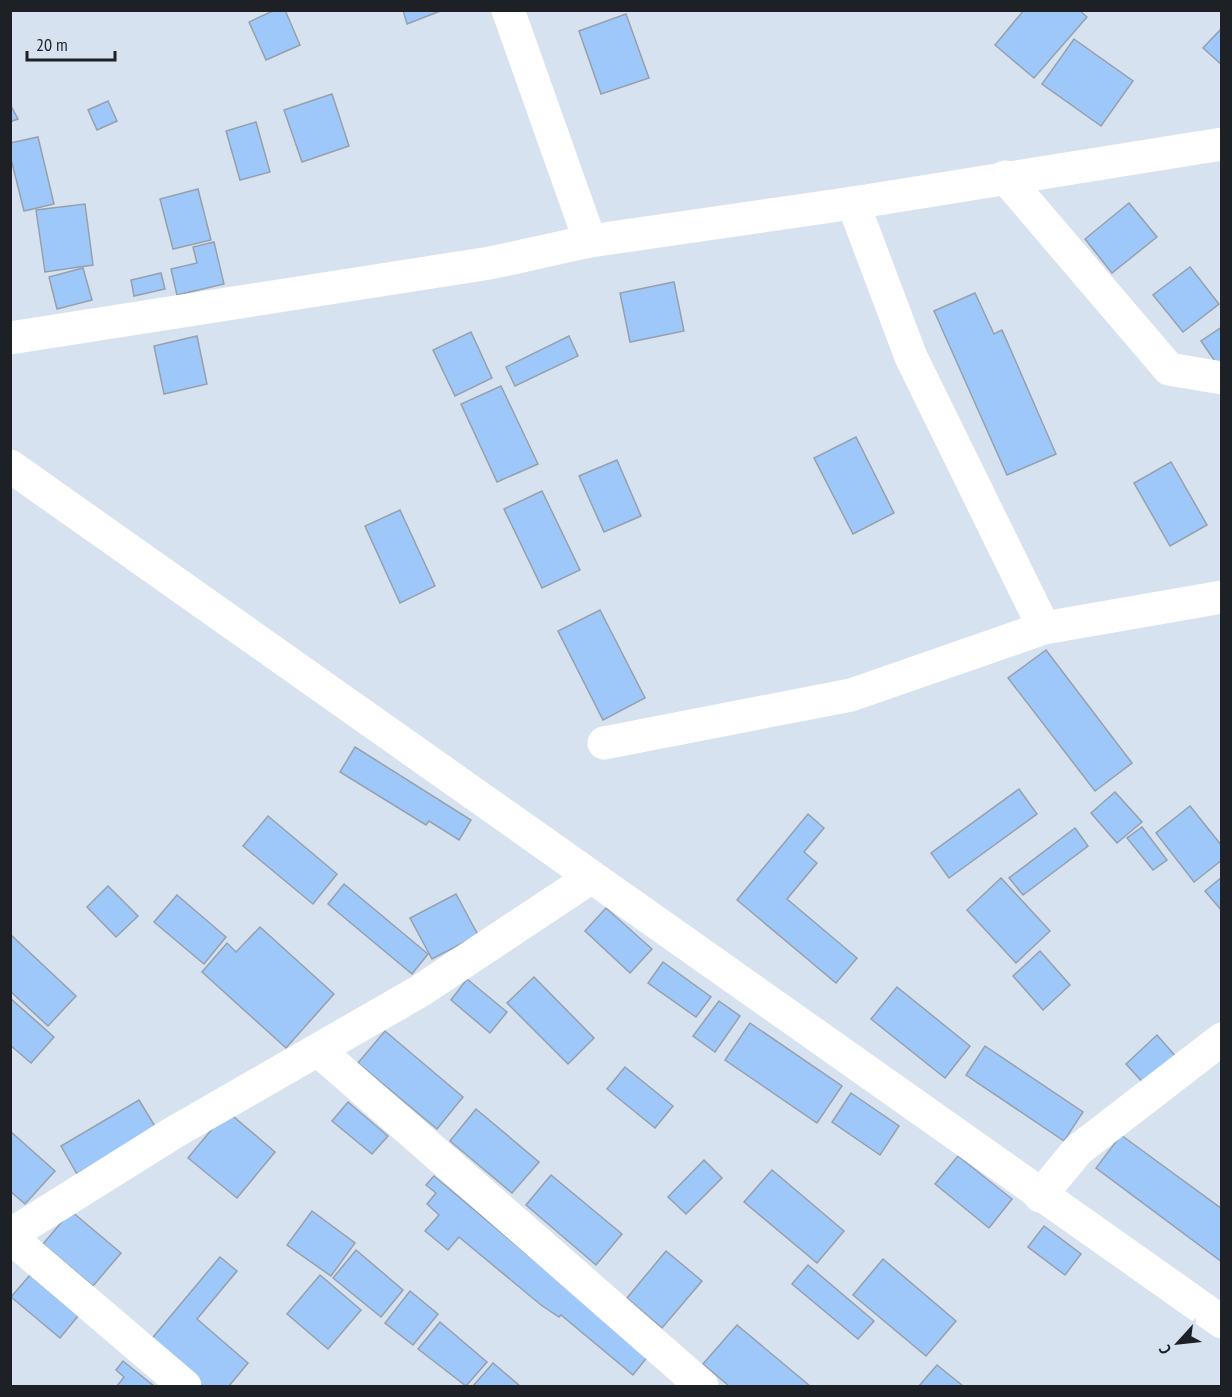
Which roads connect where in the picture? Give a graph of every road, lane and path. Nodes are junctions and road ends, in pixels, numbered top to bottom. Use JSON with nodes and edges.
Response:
{"nodes":[{"id":1,"x":508,"y":10,"type":"edge"},
{"id":2,"x":1221,"y":144,"type":"edge"},
{"id":3,"x":1005,"y":177,"type":"junction"},
{"id":4,"x":853,"y":203,"type":"junction"},
{"id":5,"x":590,"y":241,"type":"junction"},
{"id":6,"x":10,"y":338,"type":"edge"},
{"id":7,"x":1221,"y":378,"type":"edge"},
{"id":8,"x":10,"y":466,"type":"edge"},
{"id":9,"x":1221,"y":597,"type":"edge"},
{"id":10,"x":1044,"y":628,"type":"junction"},
{"id":11,"x":604,"y":743,"type":"dead end"},
{"id":12,"x":590,"y":878,"type":"junction"},
{"id":13,"x":1221,"y":1039,"type":"edge"},
{"id":14,"x":318,"y":1050,"type":"junction"},
{"id":15,"x":1040,"y":1196,"type":"junction"},
{"id":16,"x":10,"y":1236,"type":"edge"},
{"id":17,"x":1221,"y":1322,"type":"edge"},
{"id":18,"x":185,"y":1386,"type":"edge"},
{"id":19,"x":702,"y":1386,"type":"edge"}],
"edges":[{"from":1,"to":5,"type":"street"},
{"from":2,"to":3,"type":"street"},
{"from":3,"to":4,"type":"street"},
{"from":3,"to":7,"type":"street"},
{"from":4,"to":5,"type":"street"},
{"from":4,"to":10,"type":"street"},
{"from":5,"to":6,"type":"street"},
{"from":8,"to":12,"type":"street"},
{"from":9,"to":10,"type":"street"},
{"from":10,"to":11,"type":"street"},
{"from":12,"to":14,"type":"street"},
{"from":12,"to":15,"type":"street"},
{"from":13,"to":15,"type":"street"},
{"from":14,"to":16,"type":"street"},
{"from":14,"to":19,"type":"street"},
{"from":15,"to":17,"type":"street"},
{"from":16,"to":18,"type":"street"}]}
